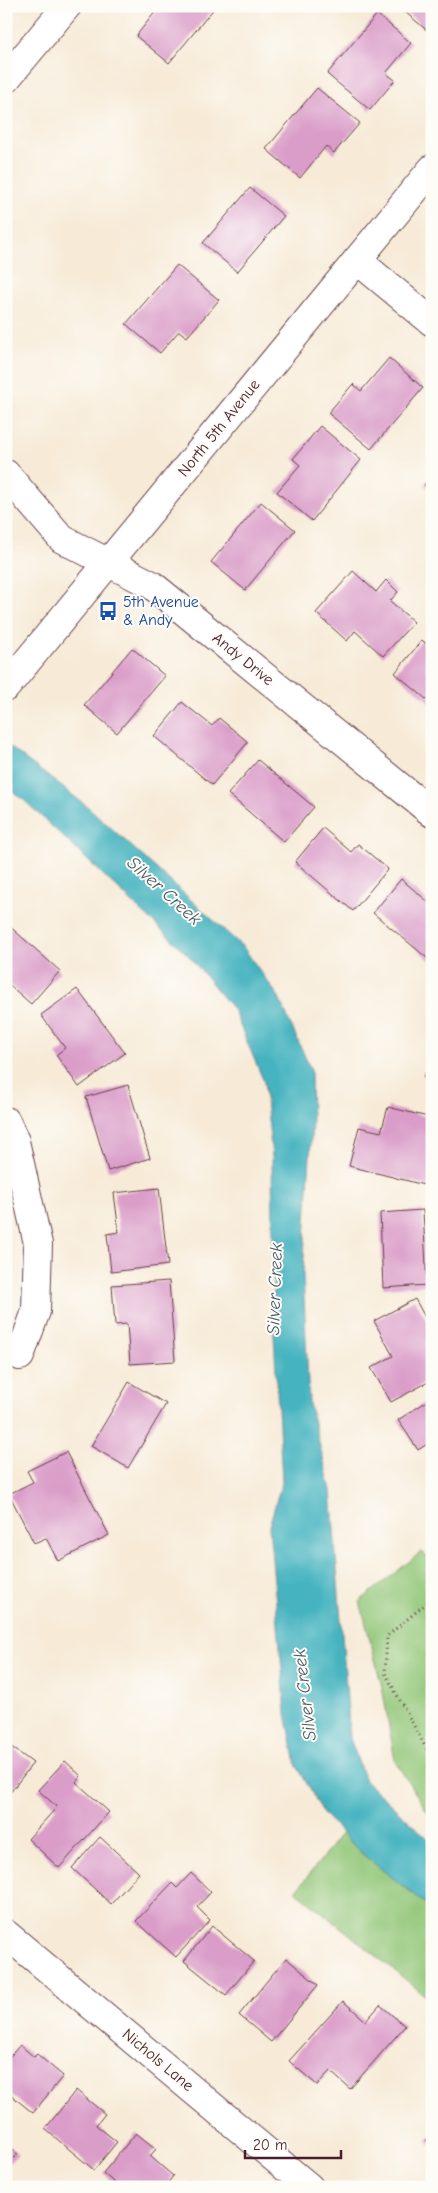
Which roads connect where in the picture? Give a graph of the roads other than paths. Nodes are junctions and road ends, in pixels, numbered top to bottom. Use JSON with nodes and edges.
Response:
{"nodes":[{"id":1,"x":67,"y":6,"type":"edge"},
{"id":2,"x":6,"y":80,"type":"edge"},
{"id":3,"x":432,"y":169,"type":"edge"},
{"id":4,"x":357,"y":260,"type":"junction"},
{"id":5,"x":432,"y":322,"type":"edge"},
{"id":6,"x":6,"y":474,"type":"edge"},
{"id":7,"x":109,"y":562,"type":"junction"},
{"id":8,"x":6,"y":687,"type":"edge"},
{"id":9,"x":432,"y":813,"type":"edge"},
{"id":10,"x":6,"y":1121,"type":"edge"},
{"id":11,"x":20,"y":1356,"type":"dead end"},
{"id":12,"x":6,"y":1934,"type":"edge"},
{"id":13,"x":309,"y":2187,"type":"edge"}],
"edges":[{"from":1,"to":2,"type":"street"},
{"from":3,"to":4,"type":"street","name":"North 5th Avenue"},
{"from":4,"to":5,"type":"street"},
{"from":4,"to":7,"type":"street","name":"North 5th Avenue"},
{"from":6,"to":7,"type":"street","name":"Andy Drive"},
{"from":7,"to":8,"type":"street","name":"North 5th Avenue"},
{"from":7,"to":9,"type":"street","name":"Andy Drive"},
{"from":10,"to":11,"type":"street"},
{"from":12,"to":13,"type":"street","name":"Nichols Lane"}]}
